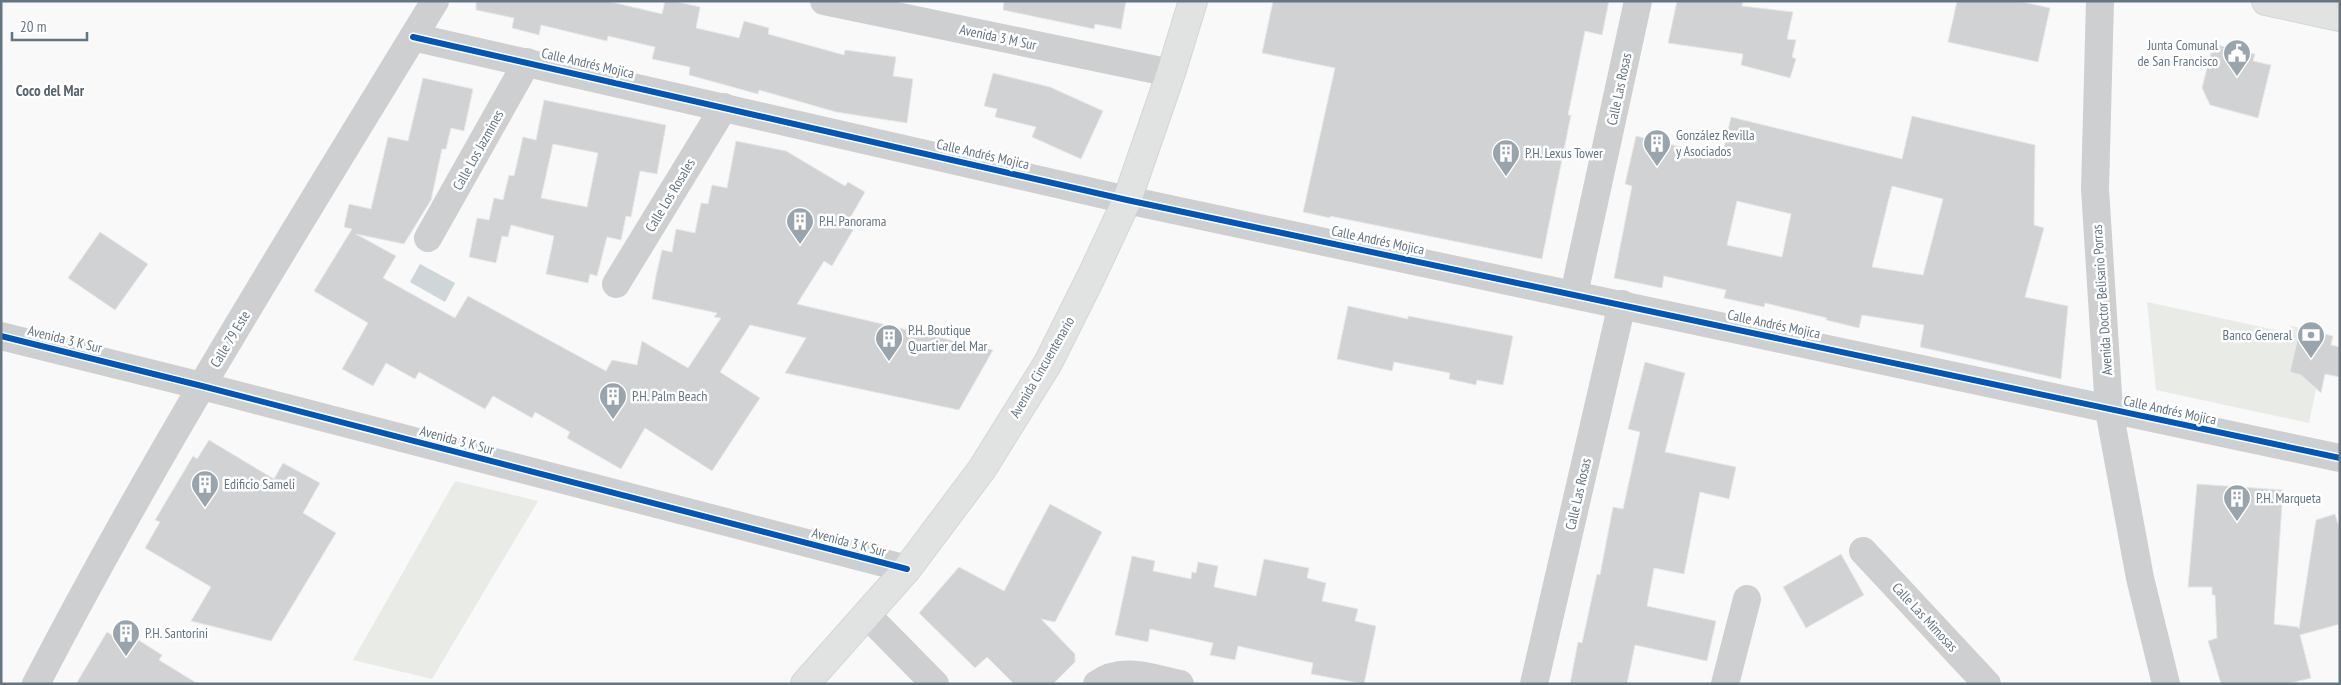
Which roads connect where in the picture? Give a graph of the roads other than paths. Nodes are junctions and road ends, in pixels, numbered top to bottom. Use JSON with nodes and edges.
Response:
{"nodes":[{"id":1,"x":435,"y":1,"type":"edge"},
{"id":2,"x":824,"y":1,"type":"edge"},
{"id":3,"x":1193,"y":1,"type":"edge"},
{"id":4,"x":1638,"y":1,"type":"edge"},
{"id":5,"x":2100,"y":1,"type":"edge"},
{"id":6,"x":2266,"y":1,"type":"edge"},
{"id":7,"x":2340,"y":17,"type":"edge"},
{"id":8,"x":414,"y":37,"type":"junction"},
{"id":9,"x":527,"y":62,"type":"junction"},
{"id":10,"x":1171,"y":73,"type":"junction"},
{"id":11,"x":724,"y":107,"type":"junction"},
{"id":12,"x":1127,"y":200,"type":"junction"},
{"id":13,"x":428,"y":238,"type":"dead end"},
{"id":14,"x":616,"y":284,"type":"dead end"},
{"id":15,"x":1574,"y":294,"type":"junction"},
{"id":16,"x":1622,"y":304,"type":"junction"},
{"id":17,"x":1,"y":336,"type":"edge"},
{"id":18,"x":202,"y":386,"type":"junction"},
{"id":19,"x":2109,"y":410,"type":"junction"},
{"id":20,"x":2340,"y":458,"type":"edge"},
{"id":21,"x":1862,"y":551,"type":"dead end"},
{"id":22,"x":907,"y":570,"type":"junction"},
{"id":23,"x":1747,"y":599,"type":"dead end"},
{"id":24,"x":868,"y":615,"type":"junction"},
{"id":25,"x":36,"y":684,"type":"edge"},
{"id":26,"x":805,"y":684,"type":"edge"},
{"id":27,"x":935,"y":684,"type":"edge"},
{"id":28,"x":1097,"y":684,"type":"edge"},
{"id":29,"x":1180,"y":684,"type":"edge"},
{"id":30,"x":1534,"y":684,"type":"edge"},
{"id":31,"x":1725,"y":684,"type":"edge"},
{"id":32,"x":1986,"y":684,"type":"edge"},
{"id":33,"x":2166,"y":684,"type":"edge"}],
"edges":[{"from":1,"to":8,"type":"street","name":"Calle 79 Este"},
{"from":2,"to":10,"type":"street","name":"Avenida 3 M Sur"},
{"from":3,"to":10,"type":"main road","name":"Avenida Cincuentenario"},
{"from":4,"to":15,"type":"street","name":"Calle Las Rosas"},
{"from":5,"to":19,"type":"street","name":"Avenida Doctor Belisario Porras"},
{"from":6,"to":7,"type":"main road"},
{"from":8,"to":9,"type":"street","name":"Calle Andrés Mojica"},
{"from":8,"to":18,"type":"street","name":"Calle 79 Este"},
{"from":9,"to":11,"type":"street","name":"Calle Andrés Mojica"},
{"from":9,"to":13,"type":"street","name":"Calle Los Jazmines"},
{"from":10,"to":12,"type":"main road","name":"Avenida Cincuentenario"},
{"from":11,"to":12,"type":"street","name":"Calle Andrés Mojica"},
{"from":11,"to":14,"type":"street","name":"Calle Los Rosales"},
{"from":12,"to":15,"type":"street","name":"Calle Andrés Mojica"},
{"from":12,"to":22,"type":"main road","name":"Avenida Cincuentenario"},
{"from":15,"to":16,"type":"street","name":"Calle Andrés Mojica"},
{"from":16,"to":19,"type":"street","name":"Calle Andrés Mojica"},
{"from":16,"to":30,"type":"street","name":"Calle Las Rosas"},
{"from":17,"to":18,"type":"street","name":"Avenida 3 K Sur"},
{"from":18,"to":22,"type":"street","name":"Avenida 3 K Sur"},
{"from":18,"to":25,"type":"street","name":"Calle 79 Este"},
{"from":19,"to":20,"type":"street","name":"Calle Andrés Mojica"},
{"from":19,"to":33,"type":"street","name":"Avenida Doctor Belisario Porras"},
{"from":21,"to":32,"type":"street","name":"Calle Las Mimosas"},
{"from":22,"to":24,"type":"main road","name":"Avenida Cincuentenario"},
{"from":23,"to":31,"type":"street"},
{"from":24,"to":26,"type":"main road","name":"Avenida Cincuentenario"},
{"from":24,"to":27,"type":"street"},
{"from":28,"to":29,"type":"street"}]}
